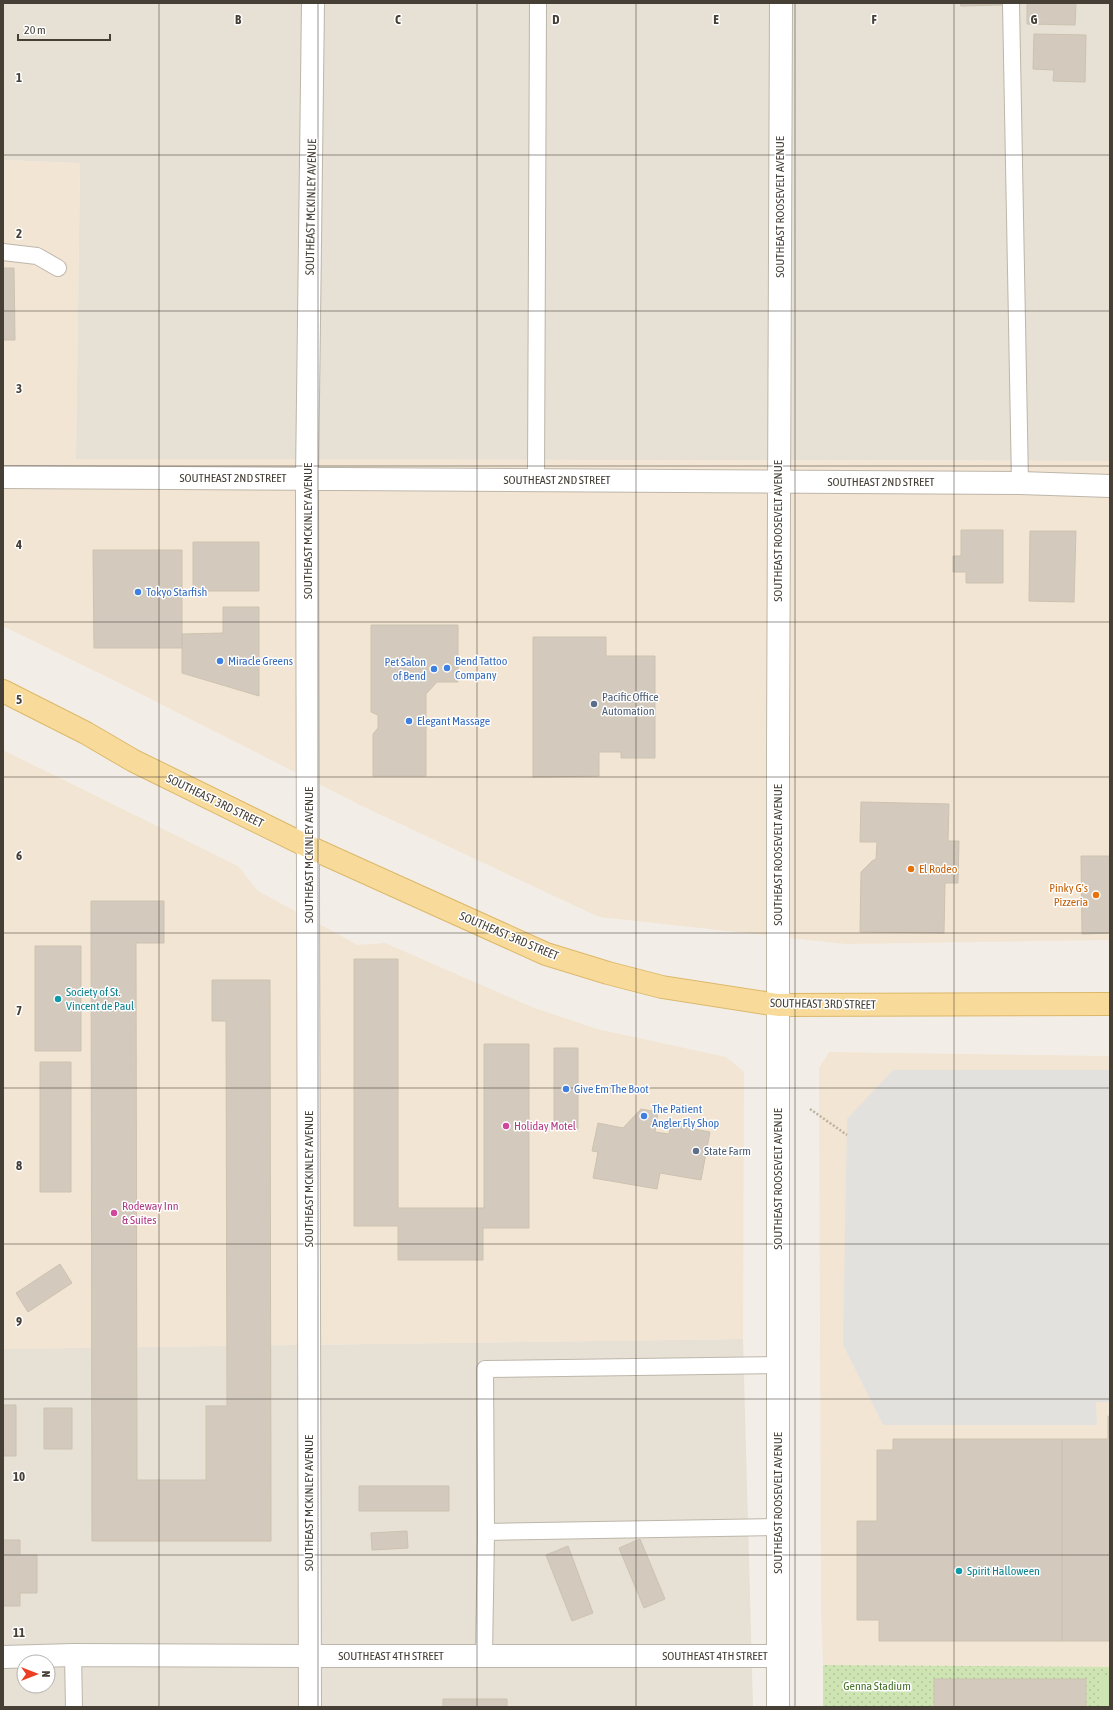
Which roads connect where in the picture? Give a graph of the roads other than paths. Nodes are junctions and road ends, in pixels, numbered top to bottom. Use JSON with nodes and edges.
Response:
{"nodes":[{"id":1,"x":313,"y":3,"type":"edge"},
{"id":2,"x":538,"y":3,"type":"edge"},
{"id":3,"x":781,"y":3,"type":"edge"},
{"id":4,"x":1010,"y":3,"type":"edge"},
{"id":5,"x":3,"y":252,"type":"edge"},
{"id":6,"x":58,"y":268,"type":"dead end"},
{"id":7,"x":3,"y":477,"type":"edge"},
{"id":8,"x":308,"y":478,"type":"junction"},
{"id":9,"x":536,"y":480,"type":"junction"},
{"id":10,"x":779,"y":482,"type":"junction"},
{"id":11,"x":1020,"y":483,"type":"junction"},
{"id":12,"x":1110,"y":486,"type":"edge"},
{"id":13,"x":3,"y":691,"type":"edge"},
{"id":14,"x":309,"y":847,"type":"junction"},
{"id":15,"x":1110,"y":1004,"type":"edge"},
{"id":16,"x":778,"y":1005,"type":"junction"},
{"id":17,"x":778,"y":1365,"type":"junction"},
{"id":18,"x":778,"y":1527,"type":"junction"},
{"id":19,"x":486,"y":1532,"type":"junction"},
{"id":20,"x":74,"y":1655,"type":"junction"},
{"id":21,"x":309,"y":1656,"type":"junction"},
{"id":22,"x":484,"y":1656,"type":"junction"},
{"id":23,"x":778,"y":1656,"type":"junction"},
{"id":24,"x":3,"y":1657,"type":"edge"},
{"id":25,"x":74,"y":1707,"type":"edge"},
{"id":26,"x":310,"y":1707,"type":"edge"},
{"id":27,"x":778,"y":1707,"type":"edge"}],
"edges":[{"from":1,"to":8,"type":"street","name":"SOUTHEAST MCKINLEY AVENUE"},
{"from":2,"to":9,"type":"lane"},
{"from":3,"to":10,"type":"street","name":"SOUTHEAST ROOSEVELT AVENUE"},
{"from":4,"to":11,"type":"lane"},
{"from":5,"to":6,"type":"lane"},
{"from":7,"to":8,"type":"street","name":"SOUTHEAST 2ND STREET"},
{"from":8,"to":9,"type":"street","name":"SOUTHEAST 2ND STREET"},
{"from":8,"to":14,"type":"street","name":"SOUTHEAST MCKINLEY AVENUE"},
{"from":9,"to":10,"type":"street","name":"SOUTHEAST 2ND STREET"},
{"from":10,"to":11,"type":"street","name":"SOUTHEAST 2ND STREET"},
{"from":10,"to":16,"type":"street","name":"SOUTHEAST ROOSEVELT AVENUE"},
{"from":11,"to":12,"type":"street","name":"SOUTHEAST 2ND STREET"},
{"from":13,"to":14,"type":"main road","name":"SOUTHEAST 3RD STREET"},
{"from":14,"to":16,"type":"main road","name":"SOUTHEAST 3RD STREET"},
{"from":14,"to":21,"type":"street","name":"SOUTHEAST MCKINLEY AVENUE"},
{"from":15,"to":16,"type":"main road","name":"SOUTHEAST 3RD STREET"},
{"from":16,"to":17,"type":"street","name":"SOUTHEAST ROOSEVELT AVENUE"},
{"from":17,"to":18,"type":"street","name":"SOUTHEAST ROOSEVELT AVENUE"},
{"from":17,"to":19,"type":"lane"},
{"from":18,"to":19,"type":"lane"},
{"from":18,"to":23,"type":"street","name":"SOUTHEAST ROOSEVELT AVENUE"},
{"from":19,"to":22,"type":"lane"},
{"from":20,"to":21,"type":"street","name":"SOUTHEAST 4TH STREET"},
{"from":20,"to":24,"type":"street","name":"SOUTHEAST 4TH STREET"},
{"from":20,"to":25,"type":"lane"},
{"from":21,"to":22,"type":"street","name":"SOUTHEAST 4TH STREET"},
{"from":21,"to":26,"type":"street","name":"SOUTHEAST MCKINLEY AVENUE"},
{"from":22,"to":23,"type":"street","name":"SOUTHEAST 4TH STREET"},
{"from":23,"to":27,"type":"street","name":"SOUTHEAST ROOSEVELT AVENUE"}]}
